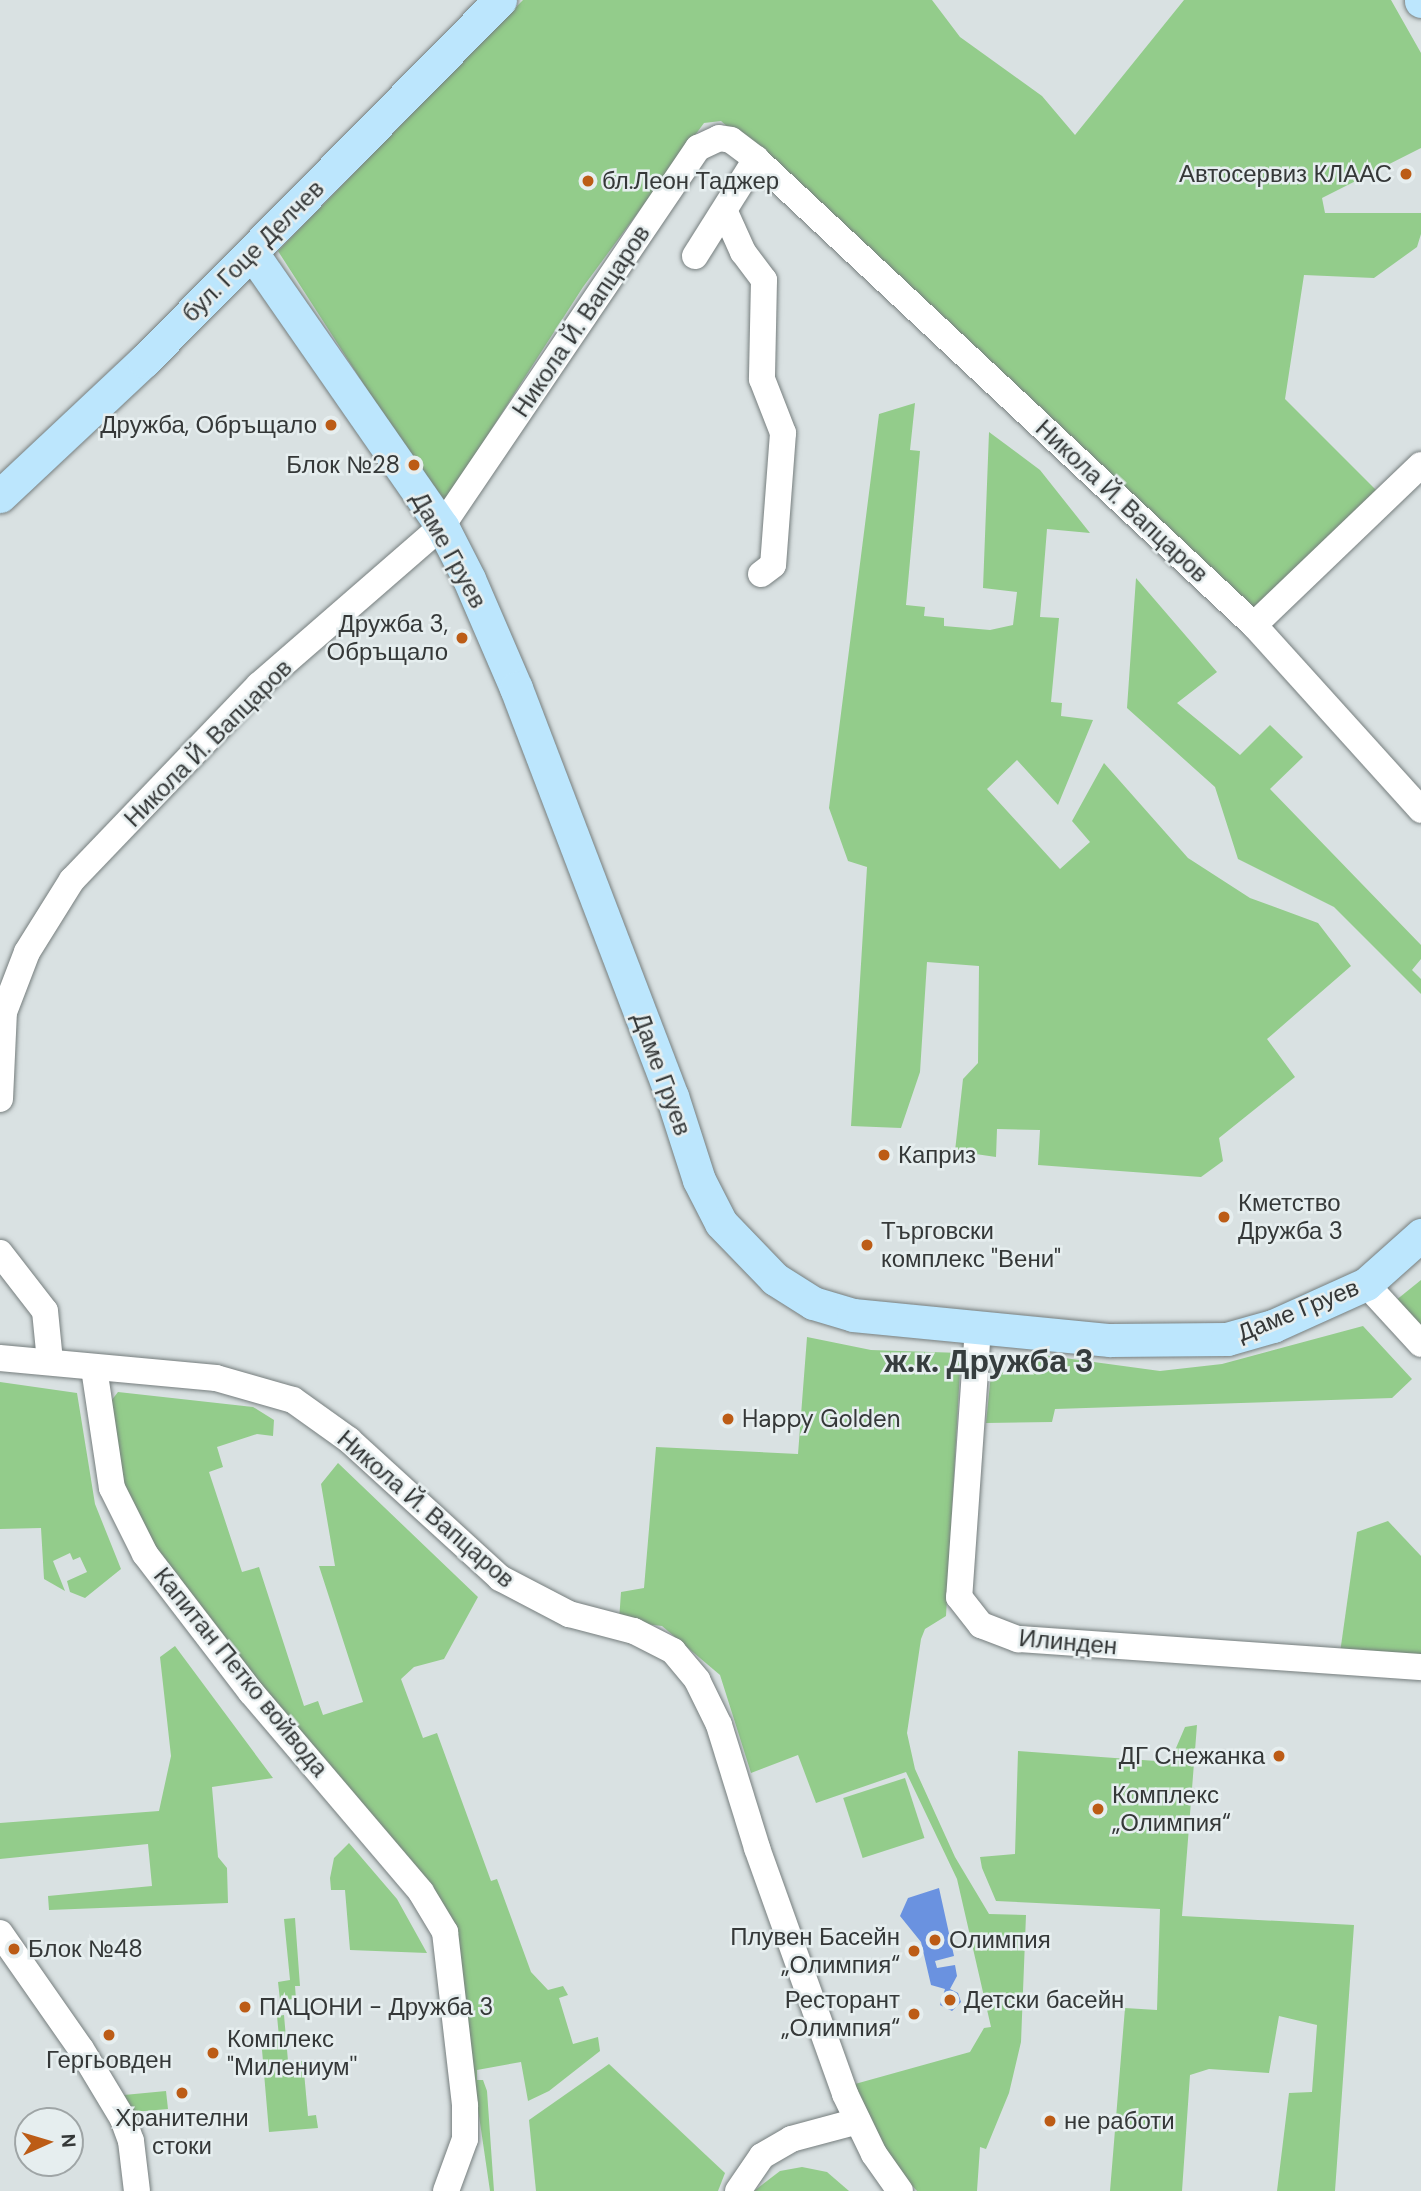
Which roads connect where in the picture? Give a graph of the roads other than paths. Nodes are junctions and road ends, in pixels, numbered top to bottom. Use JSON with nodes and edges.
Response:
{"nodes":[{"id":1,"x":500,"y":0,"type":"edge"},
{"id":2,"x":756,"y":159,"type":"junction"},
{"id":3,"x":725,"y":212,"type":"junction"},
{"id":4,"x":252,"y":253,"type":"junction"},
{"id":5,"x":695,"y":256,"type":"dead end"},
{"id":6,"x":1421,"y":465,"type":"edge"},
{"id":7,"x":0,"y":496,"type":"edge"},
{"id":8,"x":442,"y":526,"type":"junction"},
{"id":9,"x":761,"y":574,"type":"dead end"},
{"id":10,"x":1254,"y":625,"type":"junction"},
{"id":11,"x":1421,"y":810,"type":"edge"},
{"id":12,"x":0,"y":1099,"type":"edge"},
{"id":13,"x":1421,"y":1235,"type":"edge"},
{"id":14,"x":0,"y":1253,"type":"edge"},
{"id":15,"x":1366,"y":1284,"type":"junction"},
{"id":16,"x":978,"y":1328,"type":"junction"},
{"id":17,"x":1421,"y":1344,"type":"edge"},
{"id":18,"x":0,"y":1358,"type":"edge"},
{"id":19,"x":50,"y":1361,"type":"junction"},
{"id":20,"x":94,"y":1368,"type":"junction"},
{"id":21,"x":1421,"y":1667,"type":"edge"},
{"id":22,"x":0,"y":1933,"type":"edge"},
{"id":23,"x":858,"y":2121,"type":"junction"},
{"id":24,"x":137,"y":2191,"type":"edge"},
{"id":25,"x":446,"y":2191,"type":"edge"},
{"id":26,"x":738,"y":2191,"type":"edge"},
{"id":27,"x":900,"y":2191,"type":"edge"}],
"edges":[{"from":1,"to":4,"type":"main road","name":"бул. Гоце Делчев"},
{"from":2,"to":3,"type":"street"},
{"from":2,"to":8,"type":"street","name":"Никола Й. Вапцаров"},
{"from":2,"to":10,"type":"street","name":"Никола Й. Вапцаров"},
{"from":3,"to":5,"type":"street"},
{"from":3,"to":9,"type":"street"},
{"from":4,"to":7,"type":"main road","name":"бул. Гоце Делчев"},
{"from":4,"to":8,"type":"main road","name":"Даме Груев"},
{"from":6,"to":10,"type":"street"},
{"from":8,"to":12,"type":"street","name":"Никола Й. Вапцаров"},
{"from":8,"to":16,"type":"main road","name":"Даме Груев"},
{"from":10,"to":11,"type":"street","name":"Никола Й. Вапцаров"},
{"from":13,"to":15,"type":"main road","name":"Даме Груев"},
{"from":14,"to":19,"type":"street"},
{"from":15,"to":16,"type":"main road","name":"Даме Груев"},
{"from":15,"to":17,"type":"street"},
{"from":16,"to":21,"type":"street","name":"Илинден"},
{"from":18,"to":19,"type":"street","name":"Никола Й. Вапцаров"},
{"from":19,"to":20,"type":"street","name":"Никола Й. Вапцаров"},
{"from":20,"to":23,"type":"street","name":"Никола Й. Вапцаров"},
{"from":20,"to":25,"type":"street","name":"Капитан Петко войвода"},
{"from":22,"to":24,"type":"street"},
{"from":23,"to":26,"type":"street"},
{"from":23,"to":27,"type":"street","name":"Никола Й. Вапцаров"}]}
